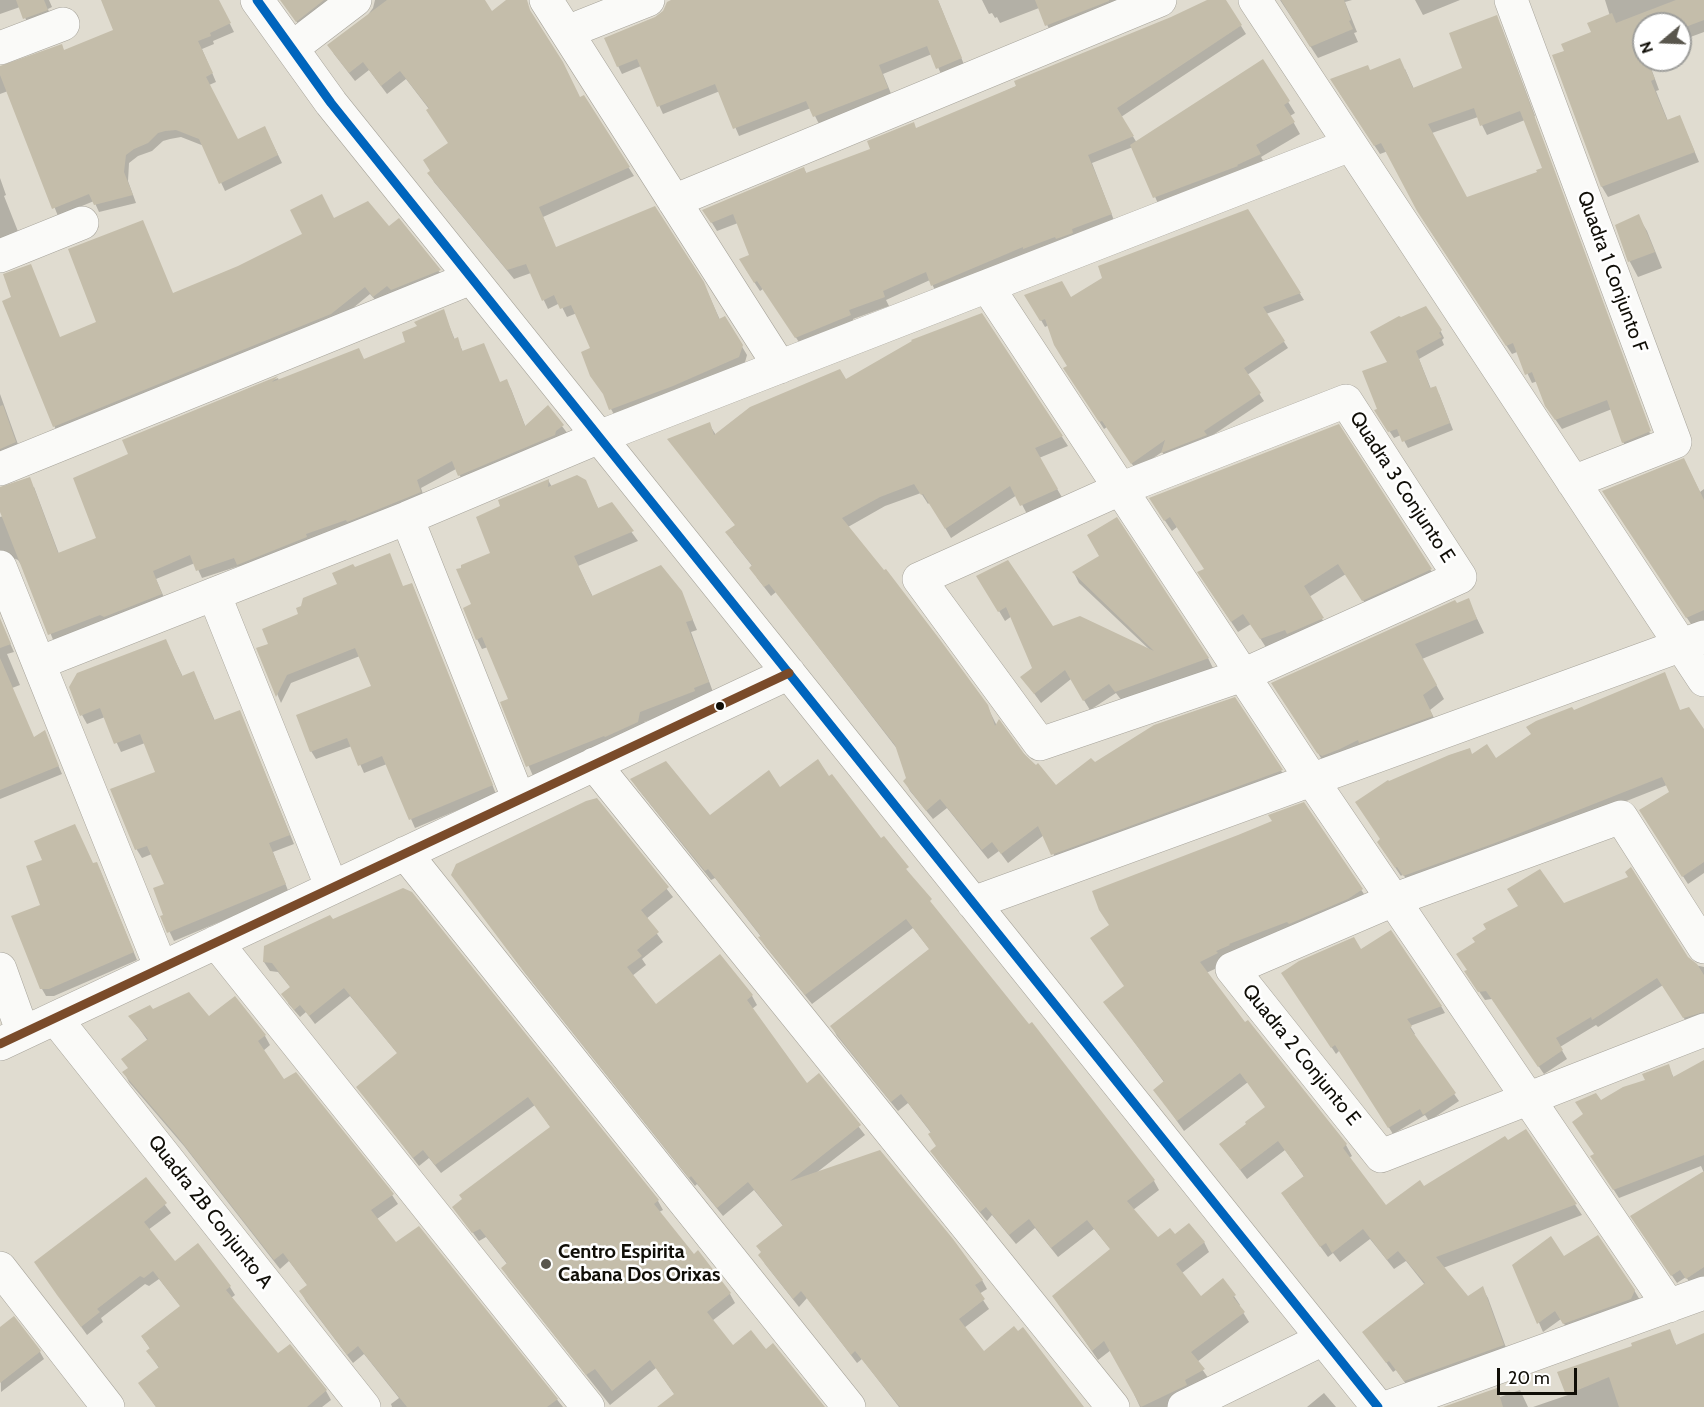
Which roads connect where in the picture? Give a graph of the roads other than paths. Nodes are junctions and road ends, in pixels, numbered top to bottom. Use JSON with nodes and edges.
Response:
{"nodes":[{"id":1,"x":257,"y":0,"type":"edge"},
{"id":2,"x":355,"y":0,"type":"edge"},
{"id":3,"x":546,"y":0,"type":"edge"},
{"id":4,"x":648,"y":0,"type":"edge"},
{"id":5,"x":1160,"y":0,"type":"edge"},
{"id":6,"x":1255,"y":0,"type":"edge"},
{"id":7,"x":1511,"y":0,"type":"edge"},
{"id":8,"x":63,"y":24,"type":"dead end"},
{"id":9,"x":567,"y":33,"type":"junction"},
{"id":10,"x":0,"y":48,"type":"edge"},
{"id":11,"x":291,"y":48,"type":"junction"},
{"id":12,"x":1350,"y":145,"type":"junction"},
{"id":13,"x":674,"y":201,"type":"junction"},
{"id":14,"x":82,"y":223,"type":"dead end"},
{"id":15,"x":0,"y":256,"type":"edge"},
{"id":16,"x":471,"y":278,"type":"junction"},
{"id":17,"x":987,"y":286,"type":"junction"},
{"id":18,"x":780,"y":367,"type":"junction"},
{"id":19,"x":599,"y":437,"type":"junction"},
{"id":20,"x":0,"y":469,"type":"edge"},
{"id":21,"x":1573,"y":482,"type":"junction"},
{"id":22,"x":1120,"y":489,"type":"junction"},
{"id":23,"x":407,"y":518,"type":"junction"},
{"id":24,"x":0,"y":567,"type":"edge"},
{"id":25,"x":214,"y":594,"type":"junction"},
{"id":26,"x":1693,"y":642,"type":"edge"},
{"id":27,"x":39,"y":663,"type":"junction"},
{"id":28,"x":789,"y":673,"type":"junction"},
{"id":29,"x":1243,"y":675,"type":"junction"},
{"id":30,"x":1704,"y":681,"type":"edge"},
{"id":31,"x":594,"y":764,"type":"junction"},
{"id":32,"x":1312,"y":780,"type":"junction"},
{"id":33,"x":519,"y":800,"type":"junction"},
{"id":34,"x":405,"y":854,"type":"junction"},
{"id":35,"x":332,"y":888,"type":"junction"},
{"id":36,"x":1393,"y":900,"type":"junction"},
{"id":37,"x":973,"y":903,"type":"junction"},
{"id":38,"x":216,"y":942,"type":"junction"},
{"id":39,"x":1704,"y":947,"type":"edge"},
{"id":40,"x":161,"y":968,"type":"junction"},
{"id":41,"x":0,"y":969,"type":"edge"},
{"id":42,"x":55,"y":1018,"type":"junction"},
{"id":43,"x":1704,"y":1030,"type":"edge"},
{"id":44,"x":11,"y":1038,"type":"edge"},
{"id":45,"x":1528,"y":1100,"type":"junction"},
{"id":46,"x":0,"y":1268,"type":"edge"},
{"id":47,"x":1704,"y":1293,"type":"edge"},
{"id":48,"x":1669,"y":1306,"type":"junction"},
{"id":49,"x":1323,"y":1339,"type":"junction"},
{"id":50,"x":108,"y":1407,"type":"edge"},
{"id":51,"x":364,"y":1407,"type":"edge"},
{"id":52,"x":588,"y":1407,"type":"edge"},
{"id":53,"x":849,"y":1407,"type":"edge"},
{"id":54,"x":1113,"y":1407,"type":"edge"},
{"id":55,"x":1184,"y":1407,"type":"edge"},
{"id":56,"x":1378,"y":1407,"type":"edge"},
{"id":57,"x":1388,"y":1407,"type":"edge"}],
"edges":[{"from":1,"to":11,"type":"street"},
{"from":2,"to":11,"type":"street"},
{"from":3,"to":9,"type":"street"},
{"from":4,"to":9,"type":"street"},
{"from":5,"to":13,"type":"street"},
{"from":6,"to":12,"type":"street"},
{"from":7,"to":21,"type":"street","name":"Quadra 1 Conjunto F"},
{"from":8,"to":10,"type":"street"},
{"from":9,"to":13,"type":"street"},
{"from":11,"to":16,"type":"street"},
{"from":12,"to":17,"type":"street"},
{"from":12,"to":21,"type":"street"},
{"from":13,"to":18,"type":"street"},
{"from":14,"to":15,"type":"street"},
{"from":16,"to":19,"type":"street"},
{"from":16,"to":20,"type":"street"},
{"from":17,"to":18,"type":"street"},
{"from":17,"to":22,"type":"street"},
{"from":18,"to":19,"type":"street"},
{"from":19,"to":23,"type":"street"},
{"from":19,"to":28,"type":"street"},
{"from":21,"to":26,"type":"street"},
{"from":22,"to":29,"type":"street"},
{"from":22,"to":29,"type":"street","name":"Quadra 3 Conjunto E"},
{"from":22,"to":29,"type":"street","name":"Quadra 3 Conjunto E"},
{"from":23,"to":25,"type":"street"},
{"from":23,"to":33,"type":"street"},
{"from":24,"to":27,"type":"street"},
{"from":25,"to":27,"type":"street"},
{"from":25,"to":35,"type":"street"},
{"from":26,"to":30,"type":"street"},
{"from":26,"to":32,"type":"street"},
{"from":27,"to":40,"type":"street"},
{"from":28,"to":31,"type":"street"},
{"from":28,"to":37,"type":"street"},
{"from":29,"to":32,"type":"street"},
{"from":31,"to":33,"type":"street"},
{"from":31,"to":54,"type":"street"},
{"from":32,"to":36,"type":"street"},
{"from":32,"to":37,"type":"street"},
{"from":33,"to":34,"type":"street"},
{"from":34,"to":35,"type":"street"},
{"from":34,"to":53,"type":"street"},
{"from":35,"to":38,"type":"street"},
{"from":36,"to":39,"type":"street","name":"Quadra 2 Conjunto E"},
{"from":36,"to":45,"type":"street"},
{"from":36,"to":45,"type":"street","name":"Quadra 2 Conjunto E"},
{"from":37,"to":49,"type":"street"},
{"from":38,"to":40,"type":"street"},
{"from":38,"to":52,"type":"street"},
{"from":40,"to":42,"type":"street"},
{"from":41,"to":44,"type":"street"},
{"from":42,"to":44,"type":"street"},
{"from":42,"to":51,"type":"street","name":"Quadra 2B Conjunto A"},
{"from":43,"to":45,"type":"street","name":"Quadra 2 Conjunto E"},
{"from":45,"to":48,"type":"street"},
{"from":46,"to":50,"type":"street"},
{"from":47,"to":48,"type":"street"},
{"from":48,"to":57,"type":"street"},
{"from":49,"to":55,"type":"street"},
{"from":49,"to":56,"type":"street"}]}
